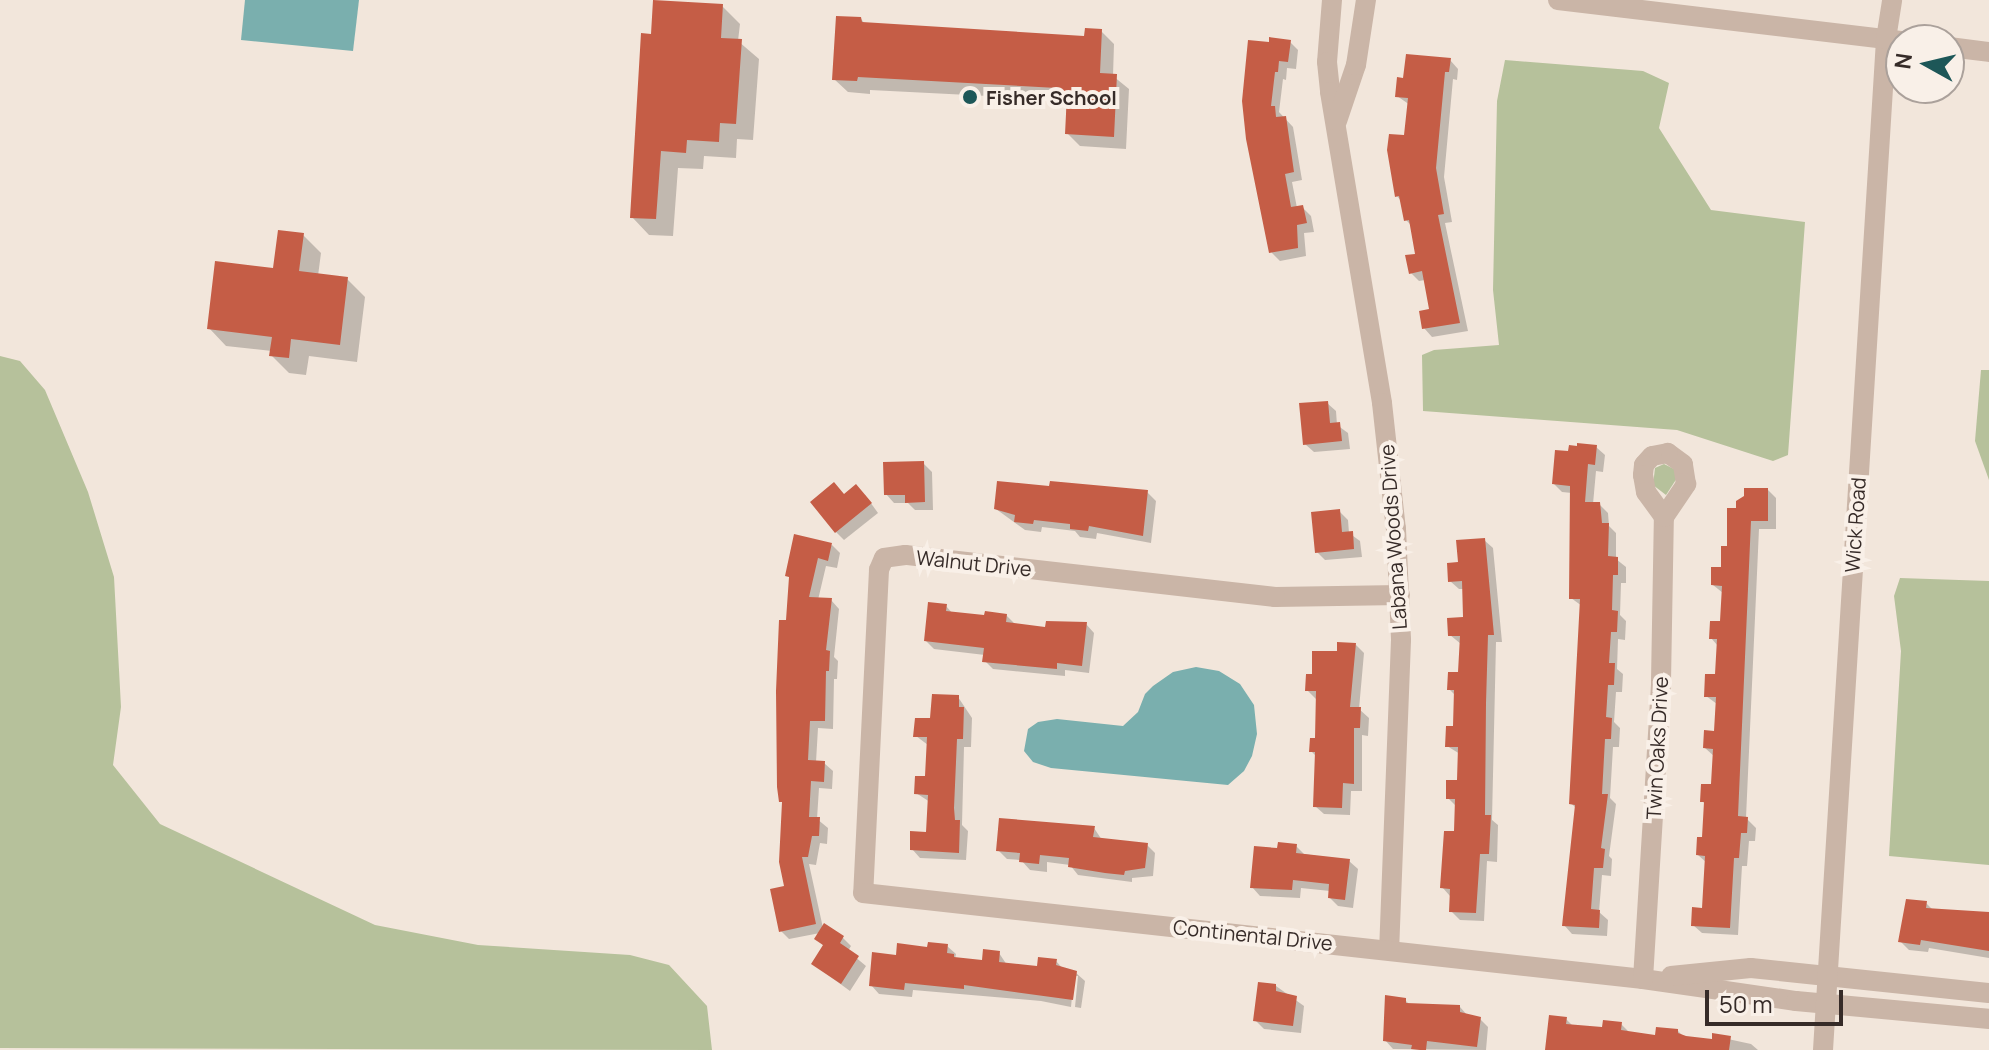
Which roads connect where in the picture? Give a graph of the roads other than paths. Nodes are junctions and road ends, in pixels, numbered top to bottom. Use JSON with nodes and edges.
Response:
{"nodes":[{"id":1,"x":1332,"y":0,"type":"edge"},
{"id":2,"x":1366,"y":0,"type":"edge"},
{"id":3,"x":1558,"y":0,"type":"edge"},
{"id":4,"x":1892,"y":0,"type":"edge"},
{"id":5,"x":1893,"y":24,"type":"edge"},
{"id":6,"x":1885,"y":39,"type":"edge"},
{"id":7,"x":1965,"y":49,"type":"edge"},
{"id":8,"x":1989,"y":52,"type":"edge"},
{"id":9,"x":1889,"y":104,"type":"edge"},
{"id":10,"x":1335,"y":128,"type":"junction"},
{"id":11,"x":1664,"y":517,"type":"dead end"},
{"id":12,"x":1400,"y":595,"type":"junction"},
{"id":13,"x":863,"y":893,"type":"joint"},
{"id":14,"x":1389,"y":950,"type":"junction"},
{"id":15,"x":1826,"y":974,"type":"junction"},
{"id":16,"x":1643,"y":979,"type":"junction"},
{"id":17,"x":1989,"y":993,"type":"edge"},
{"id":18,"x":1825,"y":1003,"type":"junction"},
{"id":19,"x":1989,"y":1019,"type":"edge"},
{"id":20,"x":1823,"y":1050,"type":"edge"}],
"edges":[{"from":1,"to":10,"type":"street","name":"Labana Woods Drive"},
{"from":2,"to":10,"type":"street","name":"Labana Woods Drive"},
{"from":3,"to":6,"type":"street"},
{"from":4,"to":5,"type":"street","name":"Wick Road"},
{"from":7,"to":8,"type":"street"},
{"from":9,"to":15,"type":"street","name":"Wick Road"},
{"from":10,"to":12,"type":"street","name":"Labana Woods Drive"},
{"from":11,"to":16,"type":"street","name":"Twin Oaks Drive"},
{"from":12,"to":13,"type":"street","name":"Walnut Drive"},
{"from":12,"to":14,"type":"street","name":"Labana Woods Drive"},
{"from":13,"to":14,"type":"street","name":"Continental Drive"},
{"from":14,"to":16,"type":"street","name":"Continental Drive"},
{"from":15,"to":16,"type":"street","name":"Continental Drive"},
{"from":15,"to":17,"type":"street","name":"Continental Drive"},
{"from":15,"to":18,"type":"street","name":"Wick Road"},
{"from":16,"to":18,"type":"street","name":"Continental Drive"},
{"from":18,"to":19,"type":"street","name":"Continental Drive"},
{"from":18,"to":20,"type":"street","name":"Wick Road"}]}
